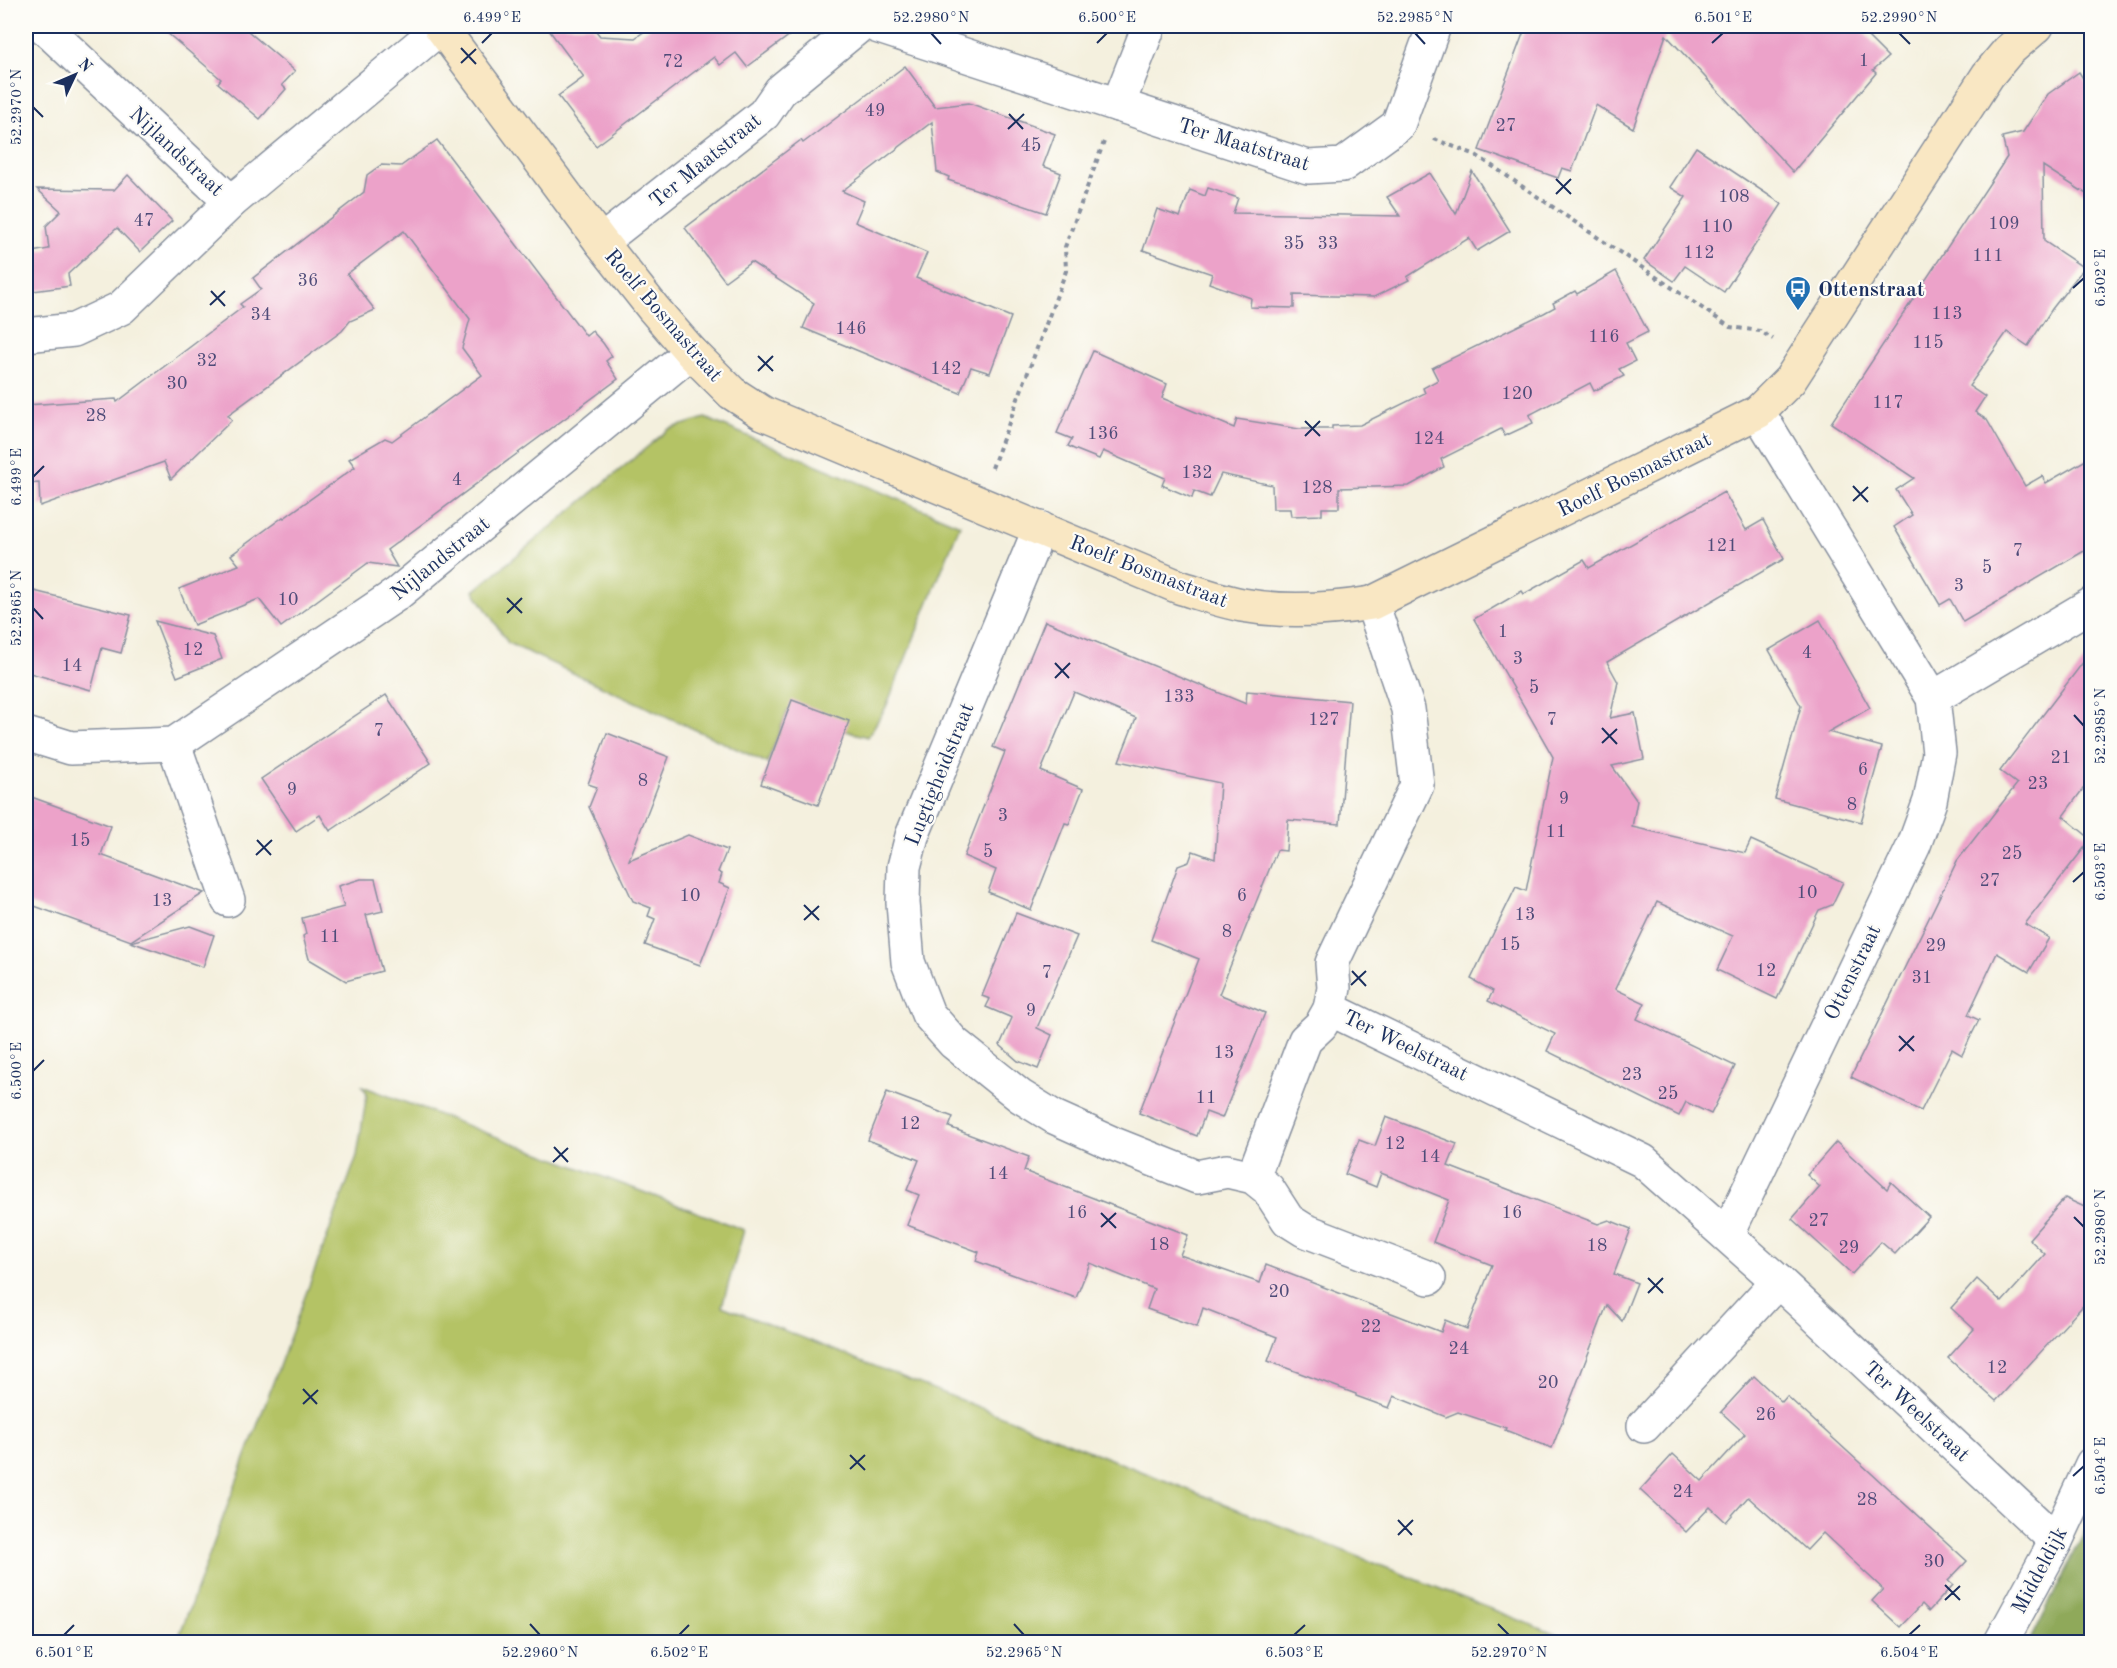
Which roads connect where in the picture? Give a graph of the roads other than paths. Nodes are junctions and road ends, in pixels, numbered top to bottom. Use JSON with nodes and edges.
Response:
{"nodes":[{"id":1,"x":43,"y":26,"type":"edge"},
{"id":2,"x":440,"y":26,"type":"edge"},
{"id":3,"x":859,"y":26,"type":"edge"},
{"id":4,"x":876,"y":26,"type":"edge"},
{"id":5,"x":1149,"y":26,"type":"edge"},
{"id":6,"x":1434,"y":26,"type":"edge"},
{"id":7,"x":2029,"y":28,"type":"edge"},
{"id":8,"x":1118,"y":105,"type":"junction"},
{"id":9,"x":231,"y":202,"type":"junction"},
{"id":10,"x":601,"y":242,"type":"junction"},
{"id":11,"x":26,"y":334,"type":"edge"},
{"id":12,"x":691,"y":352,"type":"junction"},
{"id":13,"x":1758,"y":412,"type":"junction"},
{"id":14,"x":1040,"y":528,"type":"junction"},
{"id":15,"x":1372,"y":603,"type":"junction"},
{"id":16,"x":2091,"y":604,"type":"edge"},
{"id":17,"x":1933,"y":698,"type":"junction"},
{"id":18,"x":26,"y":734,"type":"edge"},
{"id":19,"x":174,"y":744,"type":"junction"},
{"id":20,"x":228,"y":900,"type":"dead end"},
{"id":21,"x":1330,"y":1009,"type":"junction"},
{"id":22,"x":1253,"y":1177,"type":"junction"},
{"id":23,"x":1727,"y":1235,"type":"junction"},
{"id":24,"x":1429,"y":1278,"type":"dead end"},
{"id":25,"x":1778,"y":1281,"type":"junction"},
{"id":26,"x":1644,"y":1426,"type":"dead end"},
{"id":27,"x":2091,"y":1464,"type":"edge"},
{"id":28,"x":2056,"y":1541,"type":"junction"},
{"id":29,"x":2001,"y":1642,"type":"edge"}],
"edges":[{"from":1,"to":9,"type":"street","name":"Nijlandstraat"},
{"from":2,"to":9,"type":"street","name":"Nijlandstraat"},
{"from":2,"to":10,"type":"street","name":"Roelf Bosmastraat"},
{"from":3,"to":10,"type":"street","name":"Ter Maatstraat"},
{"from":4,"to":8,"type":"street","name":"Ter Maatstraat"},
{"from":5,"to":8,"type":"street"},
{"from":6,"to":8,"type":"street","name":"Ter Maatstraat"},
{"from":7,"to":13,"type":"street","name":"Roelf Bosmastraat"},
{"from":9,"to":11,"type":"street","name":"Nijlandstraat"},
{"from":10,"to":12,"type":"street","name":"Roelf Bosmastraat"},
{"from":12,"to":14,"type":"street","name":"Roelf Bosmastraat"},
{"from":12,"to":19,"type":"street","name":"Nijlandstraat"},
{"from":13,"to":15,"type":"street","name":"Roelf Bosmastraat"},
{"from":13,"to":17,"type":"street","name":"Ottenstraat"},
{"from":14,"to":15,"type":"street","name":"Roelf Bosmastraat"},
{"from":14,"to":22,"type":"street","name":"Lugtigheidstraat"},
{"from":15,"to":21,"type":"street","name":"Ter Weelstraat"},
{"from":16,"to":17,"type":"street"},
{"from":17,"to":23,"type":"street","name":"Ottenstraat"},
{"from":18,"to":19,"type":"street"},
{"from":19,"to":20,"type":"street"},
{"from":21,"to":22,"type":"street"},
{"from":21,"to":23,"type":"street","name":"Ter Weelstraat"},
{"from":22,"to":24,"type":"street"},
{"from":23,"to":25,"type":"street","name":"Ter Weelstraat"},
{"from":25,"to":26,"type":"street"},
{"from":25,"to":28,"type":"street","name":"Ter Weelstraat"},
{"from":27,"to":28,"type":"street","name":"Middeldijk"},
{"from":28,"to":29,"type":"street","name":"Middeldijk"}]}
